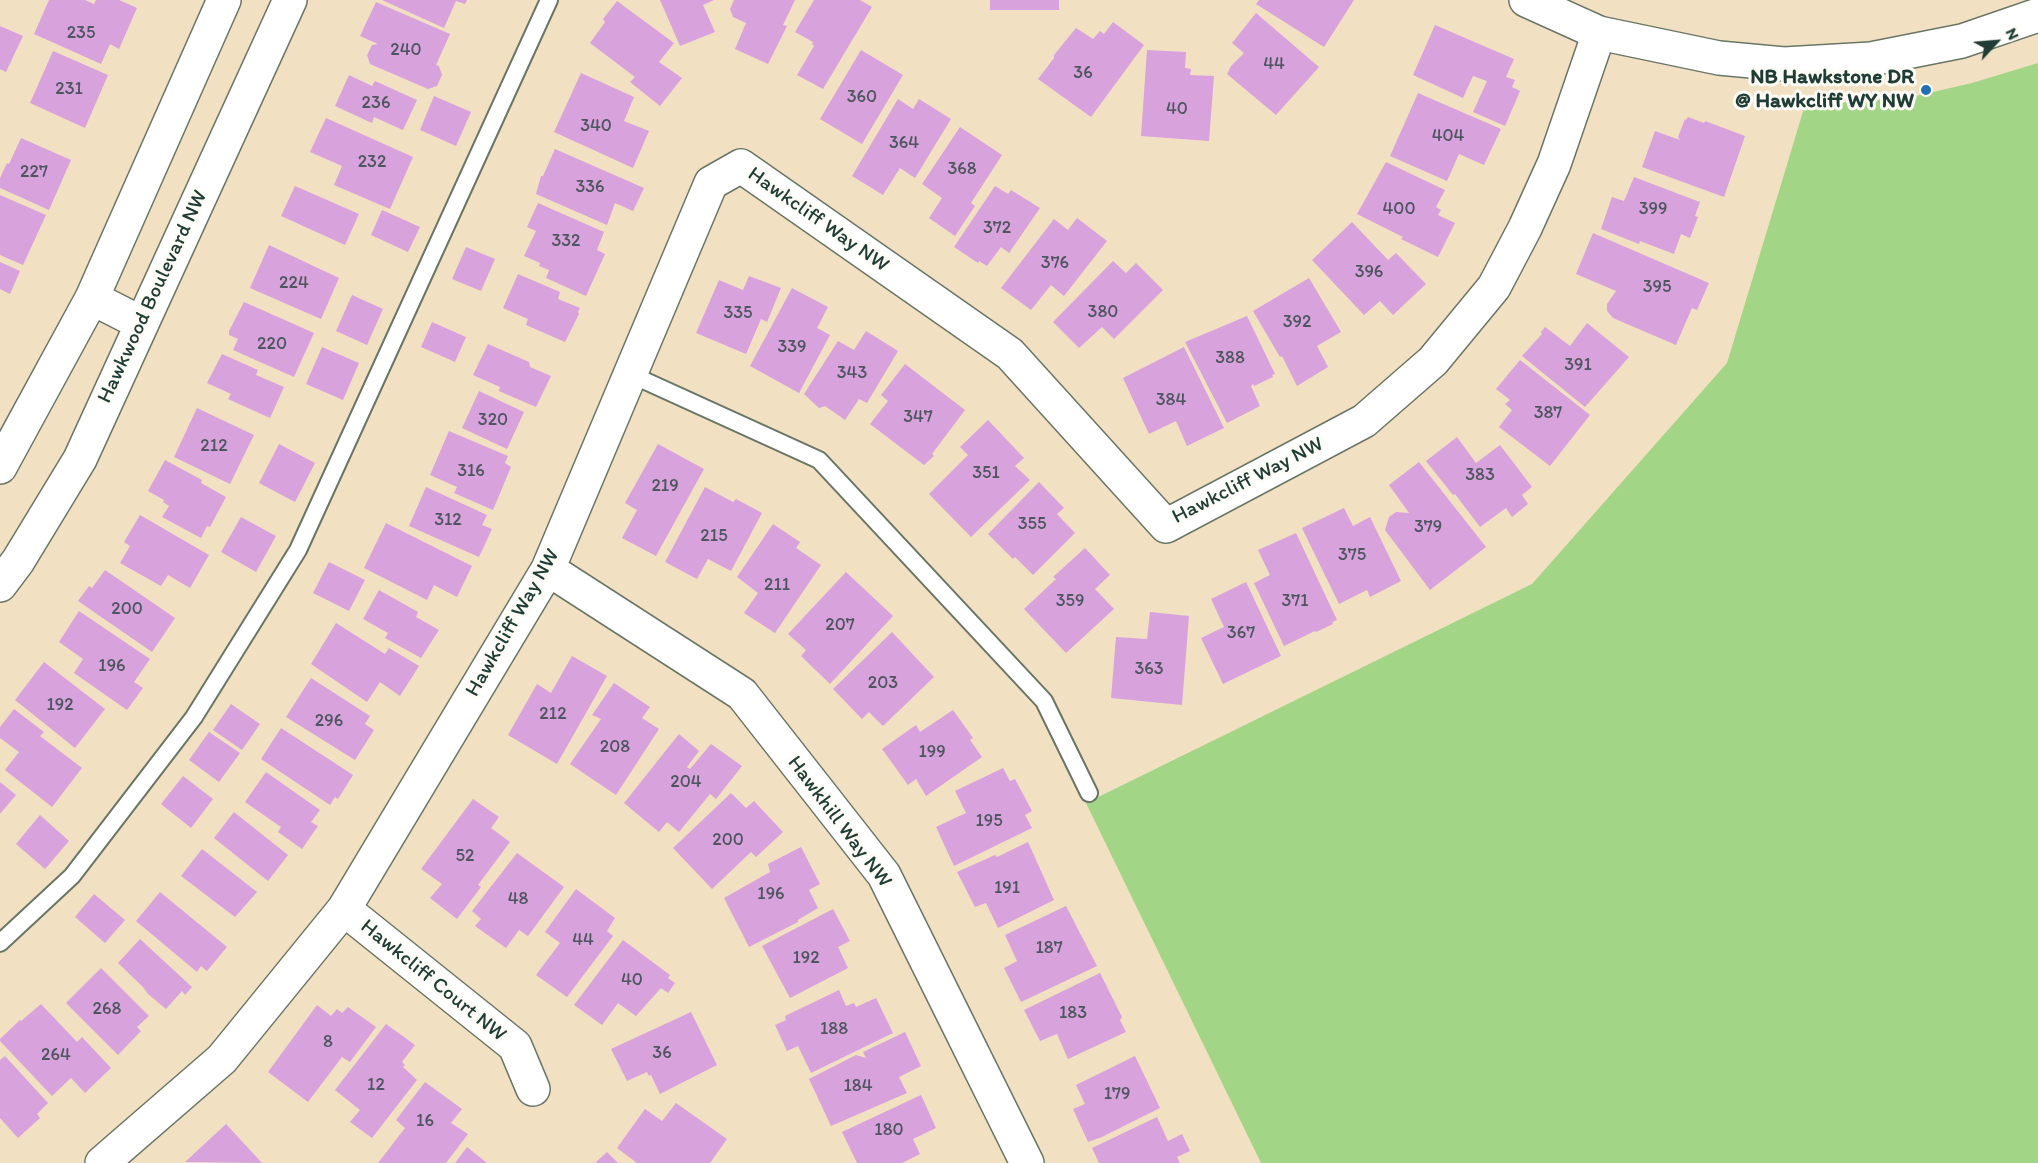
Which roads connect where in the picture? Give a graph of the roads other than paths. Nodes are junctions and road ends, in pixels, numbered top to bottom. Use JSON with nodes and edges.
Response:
{"nodes":[{"id":1,"x":224,"y":0,"type":"edge"},
{"id":2,"x":290,"y":0,"type":"edge"},
{"id":3,"x":549,"y":0,"type":"edge"},
{"id":4,"x":1526,"y":0,"type":"edge"},
{"id":5,"x":2038,"y":15,"type":"edge"},
{"id":6,"x":1599,"y":33,"type":"junction"},
{"id":7,"x":92,"y":298,"type":"junction"},
{"id":8,"x":141,"y":323,"type":"junction"},
{"id":9,"x":630,"y":374,"type":"junction"},
{"id":10,"x":0,"y":467,"type":"edge"},
{"id":11,"x":548,"y":569,"type":"junction"},
{"id":12,"x":0,"y":585,"type":"edge"},
{"id":13,"x":1089,"y":793,"type":"dead end"},
{"id":14,"x":344,"y":909,"type":"junction"},
{"id":15,"x":0,"y":943,"type":"edge"},
{"id":16,"x":533,"y":1089,"type":"dead end"},
{"id":17,"x":102,"y":1163,"type":"edge"},
{"id":18,"x":1028,"y":1163,"type":"edge"}],
"edges":[{"from":1,"to":7,"type":"street"},
{"from":2,"to":8,"type":"street","name":"Hawkwood Boulevard NW"},
{"from":3,"to":15,"type":"lane"},
{"from":4,"to":6,"type":"street"},
{"from":5,"to":6,"type":"street"},
{"from":6,"to":9,"type":"street","name":"Hawkcliff Way NW"},
{"from":7,"to":8,"type":"street"},
{"from":7,"to":10,"type":"street"},
{"from":8,"to":12,"type":"street","name":"Hawkwood Boulevard NW"},
{"from":9,"to":11,"type":"street","name":"Hawkcliff Way NW"},
{"from":9,"to":13,"type":"lane"},
{"from":11,"to":14,"type":"street","name":"Hawkcliff Way NW"},
{"from":11,"to":18,"type":"street","name":"Hawkhill Way NW"},
{"from":14,"to":16,"type":"street","name":"Hawkcliff Court NW"},
{"from":14,"to":17,"type":"street","name":"Hawkcliff Way NW"}]}
